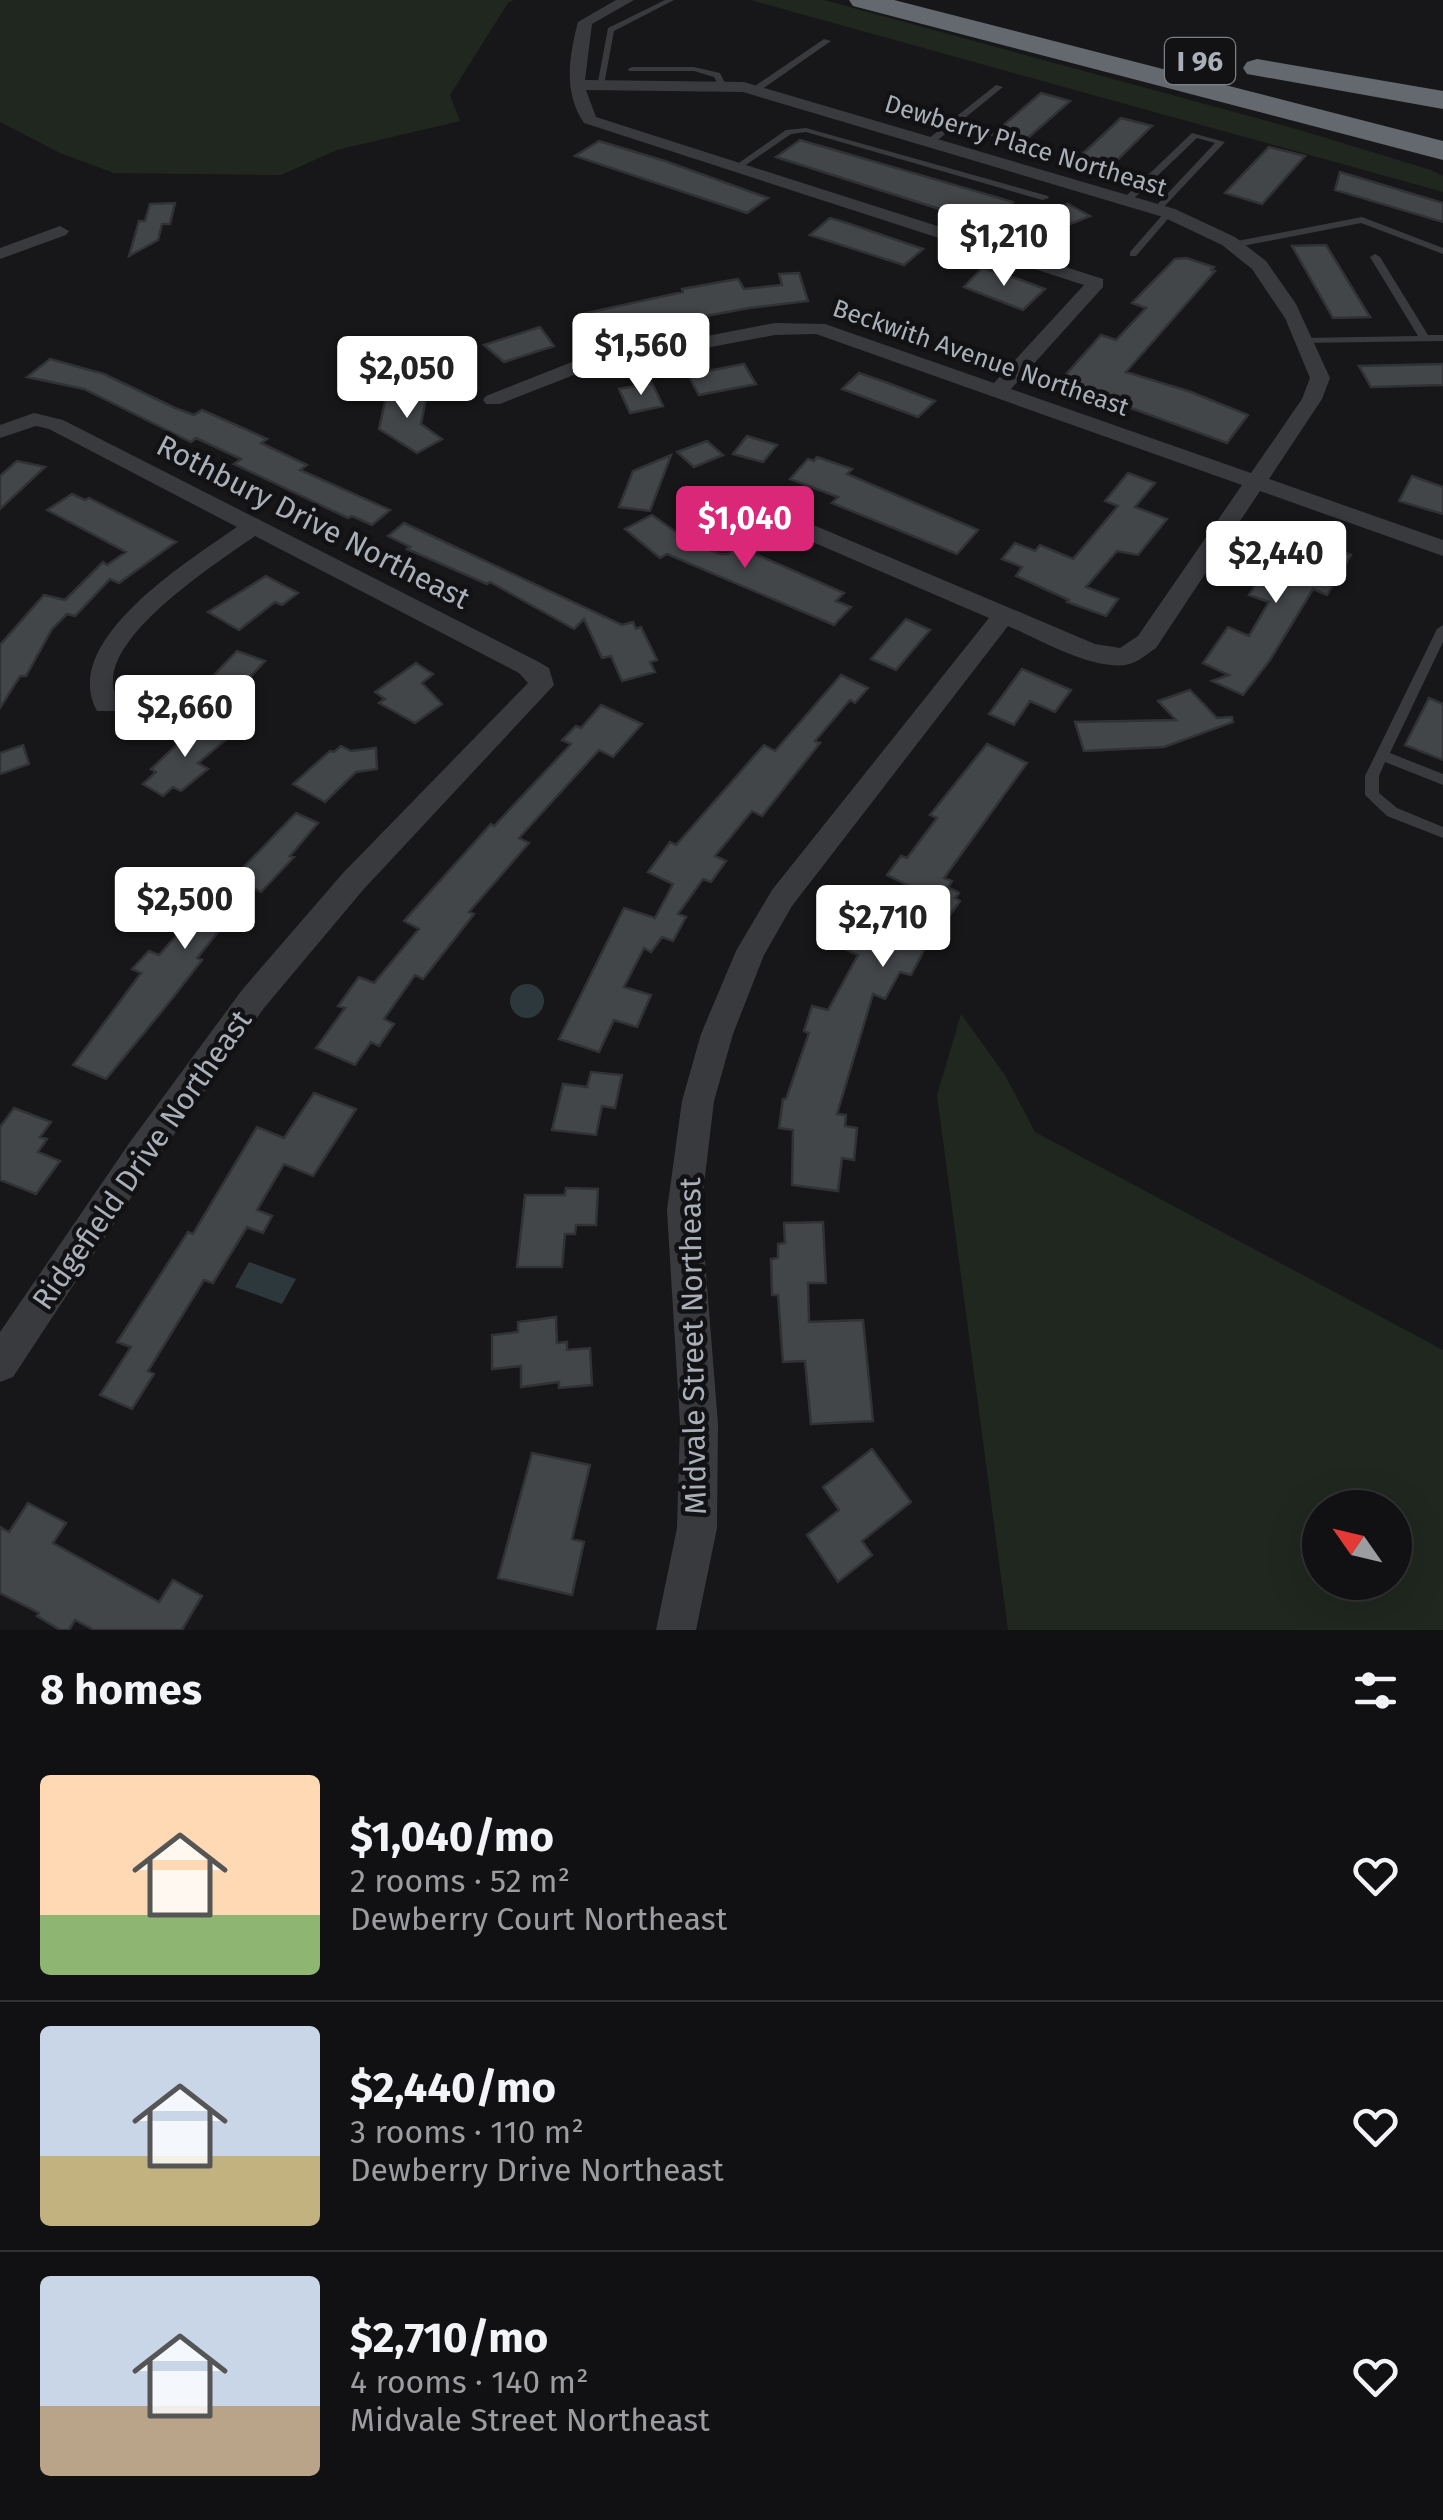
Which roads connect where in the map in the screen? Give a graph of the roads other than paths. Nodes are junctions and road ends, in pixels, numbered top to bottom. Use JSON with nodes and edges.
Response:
{"nodes":[{"id":1,"x":627,"y":0,"type":"edge"},
{"id":2,"x":670,"y":0,"type":"edge"},
{"id":3,"x":862,"y":0,"type":"edge"},
{"id":4,"x":957,"y":0,"type":"edge"},
{"id":5,"x":1062,"y":26,"type":"junction"},
{"id":6,"x":827,"y":40,"type":"dead end"},
{"id":7,"x":1138,"y":42,"type":"dead end"},
{"id":8,"x":1234,"y":63,"type":"dead end"},
{"id":9,"x":632,"y":69,"type":"dead end"},
{"id":10,"x":1144,"y":74,"type":"junction"},
{"id":11,"x":578,"y":85,"type":"junction"},
{"id":12,"x":600,"y":85,"type":"junction"},
{"id":13,"x":722,"y":85,"type":"junction"},
{"id":14,"x":999,"y":87,"type":"dead end"},
{"id":15,"x":755,"y":90,"type":"junction"},
{"id":16,"x":1443,"y":100,"type":"edge"},
{"id":17,"x":1443,"y":123,"type":"edge"},
{"id":18,"x":931,"y":141,"type":"junction"},
{"id":19,"x":1443,"y":150,"type":"edge"},
{"id":20,"x":1443,"y":165,"type":"edge"},
{"id":21,"x":737,"y":166,"type":"junction"},
{"id":22,"x":1045,"y":198,"type":"dead end"},
{"id":23,"x":1128,"y":199,"type":"junction"},
{"id":24,"x":1163,"y":211,"type":"junction"},
{"id":25,"x":60,"y":231,"type":"dead end"},
{"id":26,"x":1232,"y":245,"type":"junction"},
{"id":27,"x":1443,"y":251,"type":"edge"},
{"id":28,"x":0,"y":254,"type":"edge"},
{"id":29,"x":1133,"y":254,"type":"dead end"},
{"id":30,"x":1374,"y":257,"type":"dead end"},
{"id":31,"x":1443,"y":338,"type":"edge"},
{"id":32,"x":1424,"y":339,"type":"junction"},
{"id":33,"x":1303,"y":340,"type":"junction"},
{"id":34,"x":998,"y":390,"type":"junction"},
{"id":35,"x":493,"y":400,"type":"dead end"},
{"id":36,"x":0,"y":432,"type":"edge"},
{"id":37,"x":1254,"y":482,"type":"junction"},
{"id":38,"x":732,"y":499,"type":"dead end"},
{"id":39,"x":254,"y":526,"type":"junction"},
{"id":40,"x":1443,"y":548,"type":"edge"},
{"id":41,"x":1004,"y":615,"type":"junction"},
{"id":42,"x":1443,"y":630,"type":"edge"},
{"id":43,"x":532,"y":695,"type":"joint"},
{"id":44,"x":106,"y":704,"type":"dead end"},
{"id":45,"x":1382,"y":755,"type":"junction"},
{"id":46,"x":1443,"y":780,"type":"edge"},
{"id":47,"x":1443,"y":833,"type":"edge"},
{"id":48,"x":0,"y":1364,"type":"edge"},
{"id":49,"x":676,"y":1630,"type":"edge"}],
"edges":[{"from":1,"to":11,"type":"street"},
{"from":2,"to":12,"type":"lane"},
{"from":3,"to":10,"type":"highway","number":"I 96"},
{"from":4,"to":5,"type":"highway","number":"I 96"},
{"from":5,"to":7,"type":"highway"},
{"from":5,"to":17,"type":"highway","number":"I 96"},
{"from":6,"to":15,"type":"lane"},
{"from":8,"to":16,"type":"highway"},
{"from":9,"to":13,"type":"lane"},
{"from":10,"to":19,"type":"highway","number":"I 96"},
{"from":10,"to":20,"type":"highway"},
{"from":11,"to":12,"type":"street","name":"Dewberry Place Northeast"},
{"from":11,"to":21,"type":"street"},
{"from":12,"to":13,"type":"street","name":"Dewberry Place Northeast"},
{"from":13,"to":15,"type":"street","name":"Dewberry Place Northeast"},
{"from":14,"to":18,"type":"lane"},
{"from":15,"to":18,"type":"street","name":"Dewberry Place Northeast"},
{"from":18,"to":23,"type":"street","name":"Dewberry Place Northeast"},
{"from":21,"to":22,"type":"lane"},
{"from":21,"to":34,"type":"street"},
{"from":23,"to":24,"type":"street","name":"Dewberry Place Northeast"},
{"from":23,"to":24,"type":"lane"},
{"from":24,"to":26,"type":"street","name":"Dewberry Place Northeast"},
{"from":24,"to":29,"type":"lane"},
{"from":25,"to":28,"type":"street"},
{"from":26,"to":27,"type":"lane"},
{"from":26,"to":33,"type":"street","name":"Dewberry Place Northeast"},
{"from":30,"to":32,"type":"lane"},
{"from":31,"to":32,"type":"lane"},
{"from":32,"to":33,"type":"lane"},
{"from":33,"to":37,"type":"street","name":"Dewberry Place Northeast"},
{"from":34,"to":35,"type":"street","name":"Beckwith Avenue Northeast"},
{"from":34,"to":37,"type":"street","name":"Beckwith Avenue Northeast"},
{"from":36,"to":39,"type":"street","name":"Rothbury Drive Northeast"},
{"from":37,"to":40,"type":"street","name":"Beckwith Avenue Northeast"},
{"from":37,"to":41,"type":"street"},
{"from":38,"to":41,"type":"street"},
{"from":39,"to":43,"type":"street","name":"Rothbury Drive Northeast"},
{"from":39,"to":44,"type":"street"},
{"from":41,"to":49,"type":"street","name":"Midvale Street Northeast"},
{"from":42,"to":45,"type":"lane"},
{"from":43,"to":48,"type":"street","name":"Ridgefield Drive Northeast"},
{"from":45,"to":46,"type":"lane"},
{"from":45,"to":47,"type":"lane"}]}
